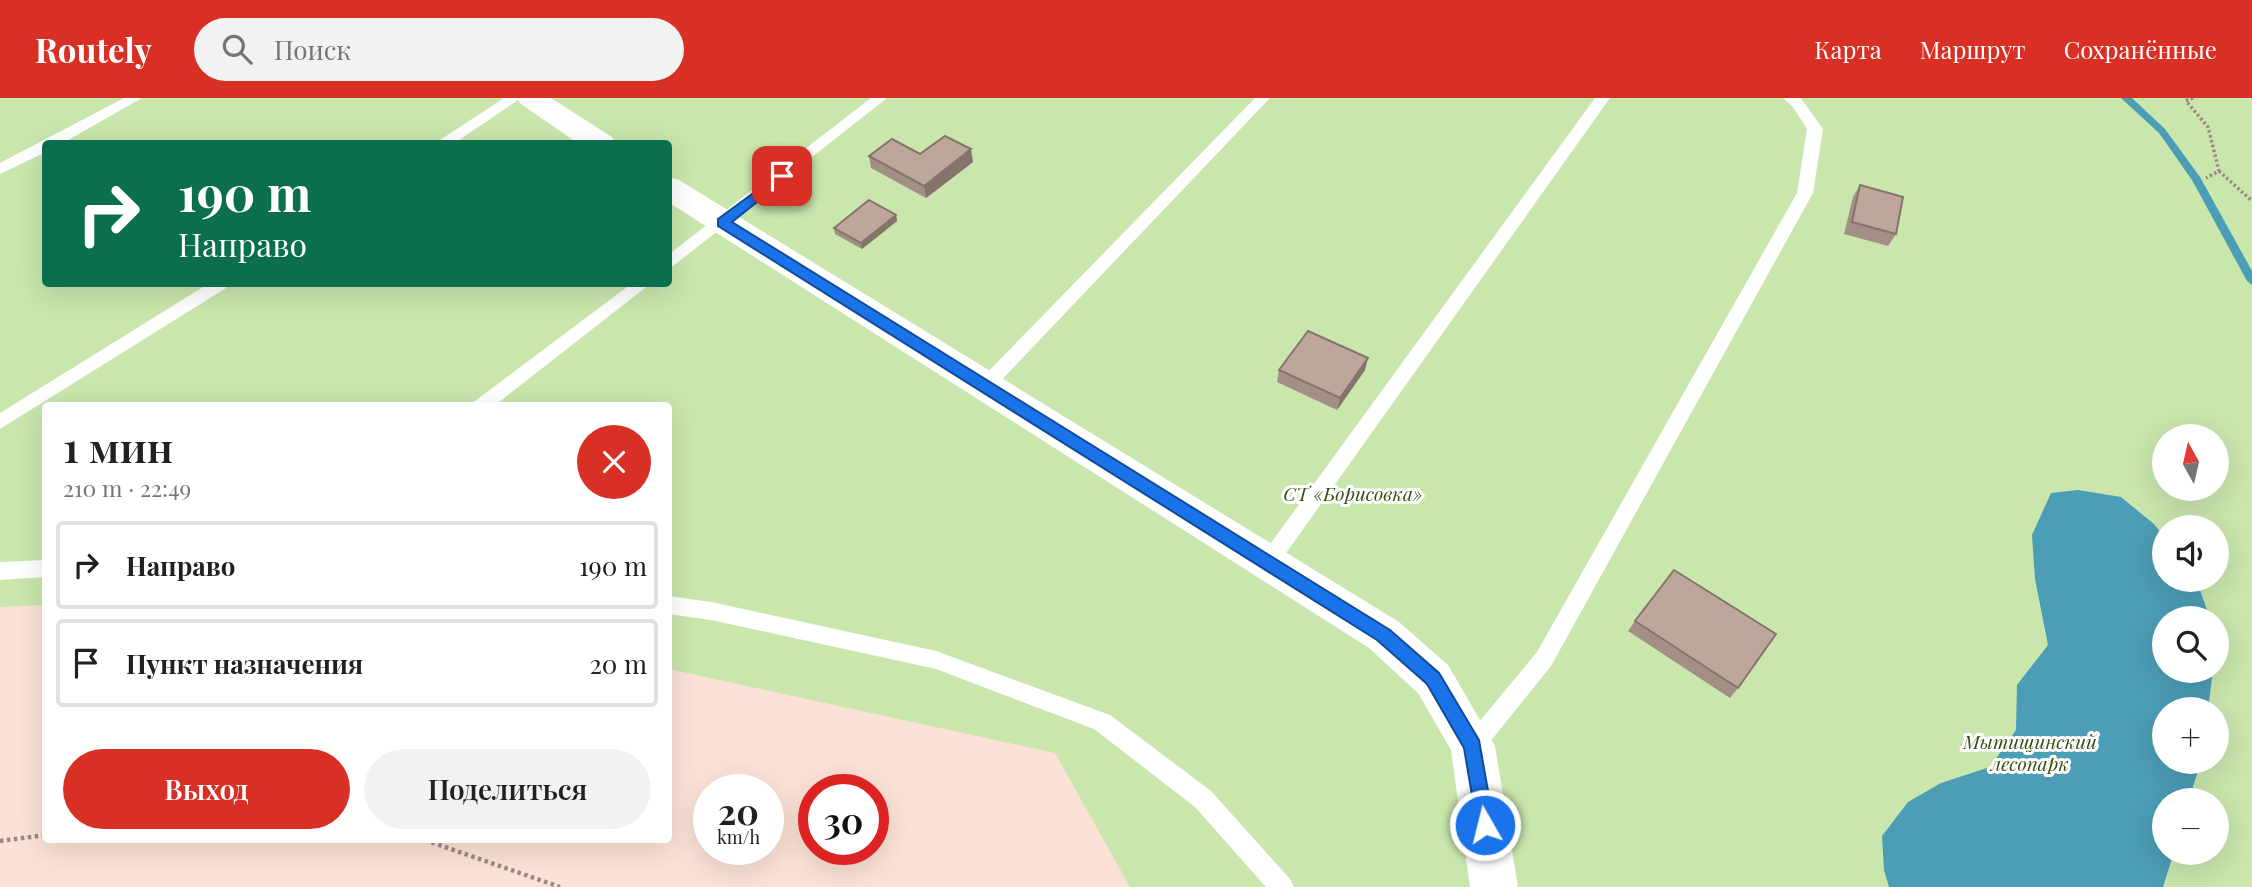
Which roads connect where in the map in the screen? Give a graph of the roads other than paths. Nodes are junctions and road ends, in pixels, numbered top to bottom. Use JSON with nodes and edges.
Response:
{"nodes":[{"id":1,"x":135,"y":98,"type":"edge"},
{"id":2,"x":514,"y":98,"type":"edge"},
{"id":3,"x":531,"y":98,"type":"edge"},
{"id":4,"x":880,"y":98,"type":"edge"},
{"id":5,"x":1262,"y":98,"type":"edge"},
{"id":6,"x":1603,"y":98,"type":"edge"},
{"id":7,"x":1790,"y":98,"type":"edge"},
{"id":8,"x":55,"y":140,"type":"edge"},
{"id":9,"x":448,"y":140,"type":"edge"},
{"id":10,"x":595,"y":140,"type":"edge"},
{"id":11,"x":42,"y":147,"type":"edge"},
{"id":12,"x":0,"y":169,"type":"edge"},
{"id":13,"x":672,"y":190,"type":"edge"},
{"id":14,"x":723,"y":223,"type":"junction"},
{"id":15,"x":672,"y":261,"type":"edge"},
{"id":16,"x":215,"y":287,"type":"edge"},
{"id":17,"x":638,"y":287,"type":"edge"},
{"id":18,"x":986,"y":385,"type":"junction"},
{"id":19,"x":486,"y":402,"type":"edge"},
{"id":20,"x":0,"y":422,"type":"edge"},
{"id":21,"x":1267,"y":564,"type":"junction"},
{"id":22,"x":42,"y":568,"type":"edge"},
{"id":23,"x":0,"y":571,"type":"edge"},
{"id":24,"x":672,"y":606,"type":"edge"},
{"id":25,"x":1473,"y":746,"type":"junction"},
{"id":26,"x":1282,"y":887,"type":"edge"},
{"id":27,"x":1494,"y":887,"type":"edge"}],
"edges":[{"from":1,"to":8,"type":"lane"},
{"from":2,"to":9,"type":"lane"},
{"from":3,"to":10,"type":"street"},
{"from":4,"to":14,"type":"lane"},
{"from":5,"to":18,"type":"lane"},
{"from":6,"to":21,"type":"lane"},
{"from":7,"to":25,"type":"lane"},
{"from":11,"to":12,"type":"lane"},
{"from":13,"to":14,"type":"street"},
{"from":14,"to":15,"type":"lane"},
{"from":14,"to":18,"type":"street"},
{"from":16,"to":20,"type":"lane"},
{"from":17,"to":19,"type":"lane"},
{"from":18,"to":21,"type":"street"},
{"from":21,"to":25,"type":"street"},
{"from":22,"to":23,"type":"lane"},
{"from":24,"to":26,"type":"lane"},
{"from":25,"to":27,"type":"street"}]}
